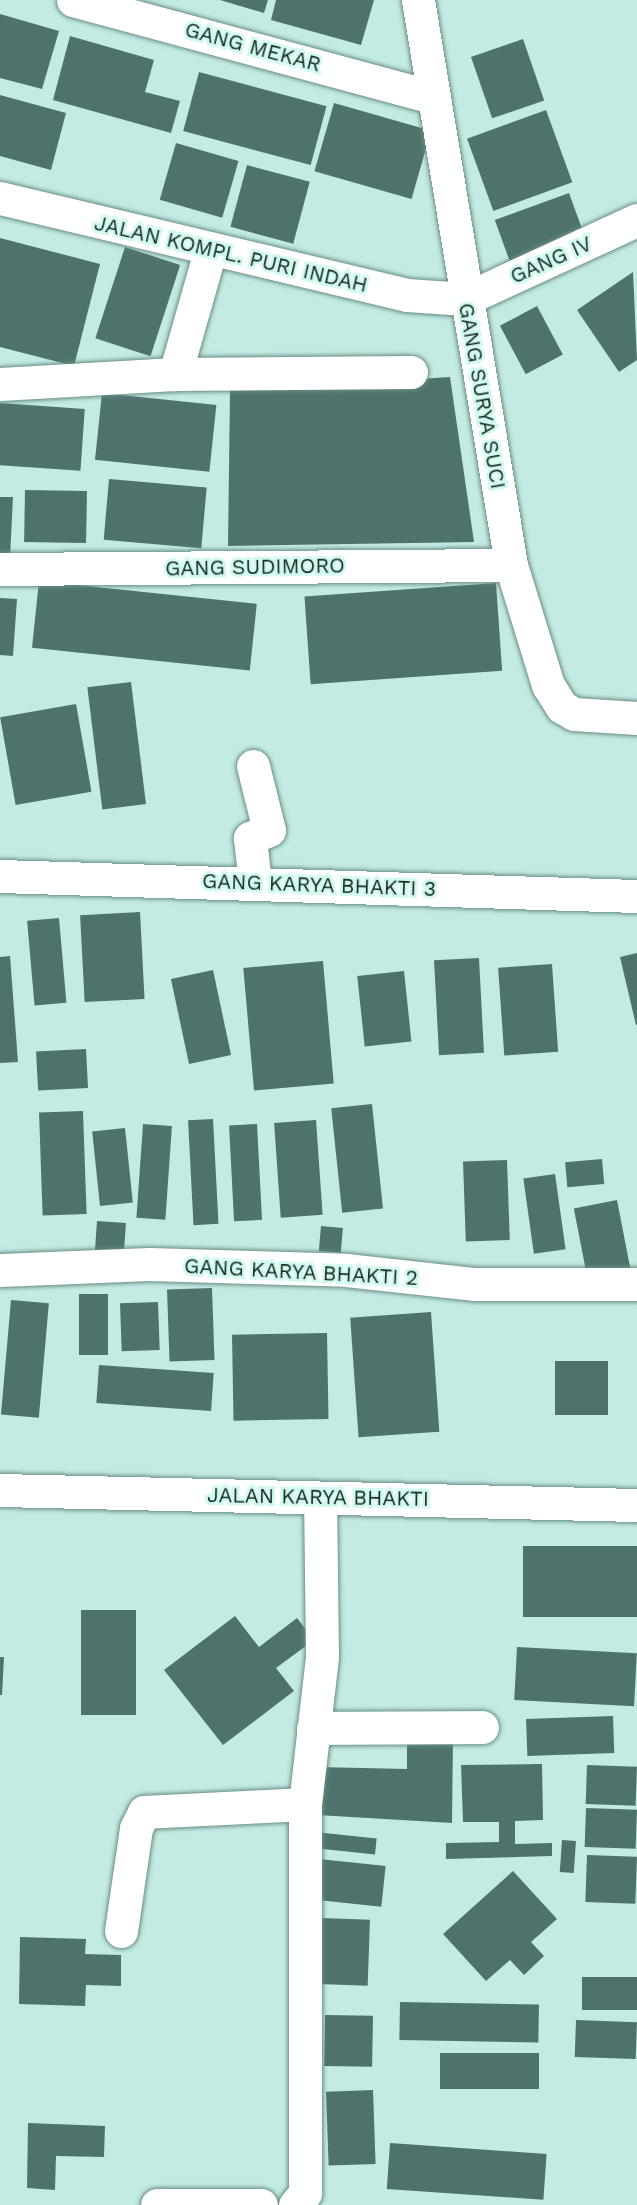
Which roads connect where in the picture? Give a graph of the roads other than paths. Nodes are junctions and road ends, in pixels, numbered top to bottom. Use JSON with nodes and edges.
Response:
{"nodes":[{"id":1,"x":73,"y":0,"type":"edge"},
{"id":2,"x":418,"y":0,"type":"edge"},
{"id":3,"x":432,"y":97,"type":"junction"},
{"id":4,"x":0,"y":198,"type":"edge"},
{"id":5,"x":637,"y":220,"type":"edge"},
{"id":6,"x":210,"y":251,"type":"junction"},
{"id":7,"x":465,"y":299,"type":"junction"},
{"id":8,"x":411,"y":372,"type":"dead end"},
{"id":9,"x":175,"y":374,"type":"junction"},
{"id":10,"x":0,"y":384,"type":"edge"},
{"id":11,"x":511,"y":565,"type":"junction"},
{"id":12,"x":0,"y":569,"type":"edge"},
{"id":13,"x":637,"y":718,"type":"edge"},
{"id":14,"x":253,"y":766,"type":"dead end"},
{"id":15,"x":0,"y":876,"type":"edge"},
{"id":16,"x":255,"y":884,"type":"junction"},
{"id":17,"x":637,"y":896,"type":"edge"},
{"id":18,"x":0,"y":1270,"type":"edge"},
{"id":19,"x":637,"y":1284,"type":"edge"},
{"id":20,"x":0,"y":1490,"type":"edge"},
{"id":21,"x":320,"y":1498,"type":"junction"},
{"id":22,"x":637,"y":1505,"type":"edge"},
{"id":23,"x":482,"y":1727,"type":"dead end"},
{"id":24,"x":313,"y":1728,"type":"junction"},
{"id":25,"x":305,"y":1804,"type":"junction"},
{"id":26,"x":121,"y":1931,"type":"dead end"},
{"id":27,"x":157,"y":2205,"type":"edge"},
{"id":28,"x":261,"y":2205,"type":"edge"},
{"id":29,"x":295,"y":2205,"type":"edge"}],
"edges":[{"from":1,"to":3,"type":"street","name":"GANG MEKAR"},
{"from":2,"to":3,"type":"street","name":"GANG SURYA SUCI"},
{"from":3,"to":7,"type":"street","name":"GANG SURYA SUCI"},
{"from":4,"to":6,"type":"street","name":"JALAN KOMPL. PURI INDAH"},
{"from":5,"to":7,"type":"street","name":"GANG IV"},
{"from":6,"to":7,"type":"street","name":"JALAN KOMPL. PURI INDAH"},
{"from":6,"to":9,"type":"street"},
{"from":7,"to":11,"type":"street","name":"GANG SURYA SUCI"},
{"from":8,"to":9,"type":"street"},
{"from":9,"to":10,"type":"street"},
{"from":11,"to":12,"type":"street","name":"GANG SUDIMORO"},
{"from":11,"to":13,"type":"street","name":"GANG SURYA SUCI"},
{"from":14,"to":16,"type":"street"},
{"from":15,"to":16,"type":"street","name":"GANG KARYA BHAKTI 3"},
{"from":16,"to":17,"type":"street","name":"GANG KARYA BHAKTI 3"},
{"from":18,"to":19,"type":"street","name":"GANG KARYA BHAKTI 2"},
{"from":20,"to":21,"type":"street","name":"JALAN KARYA BHAKTI"},
{"from":21,"to":22,"type":"street","name":"JALAN KARYA BHAKTI"},
{"from":21,"to":24,"type":"street"},
{"from":23,"to":24,"type":"street"},
{"from":24,"to":25,"type":"street"},
{"from":25,"to":26,"type":"street"},
{"from":25,"to":29,"type":"street"},
{"from":27,"to":28,"type":"street"}]}
